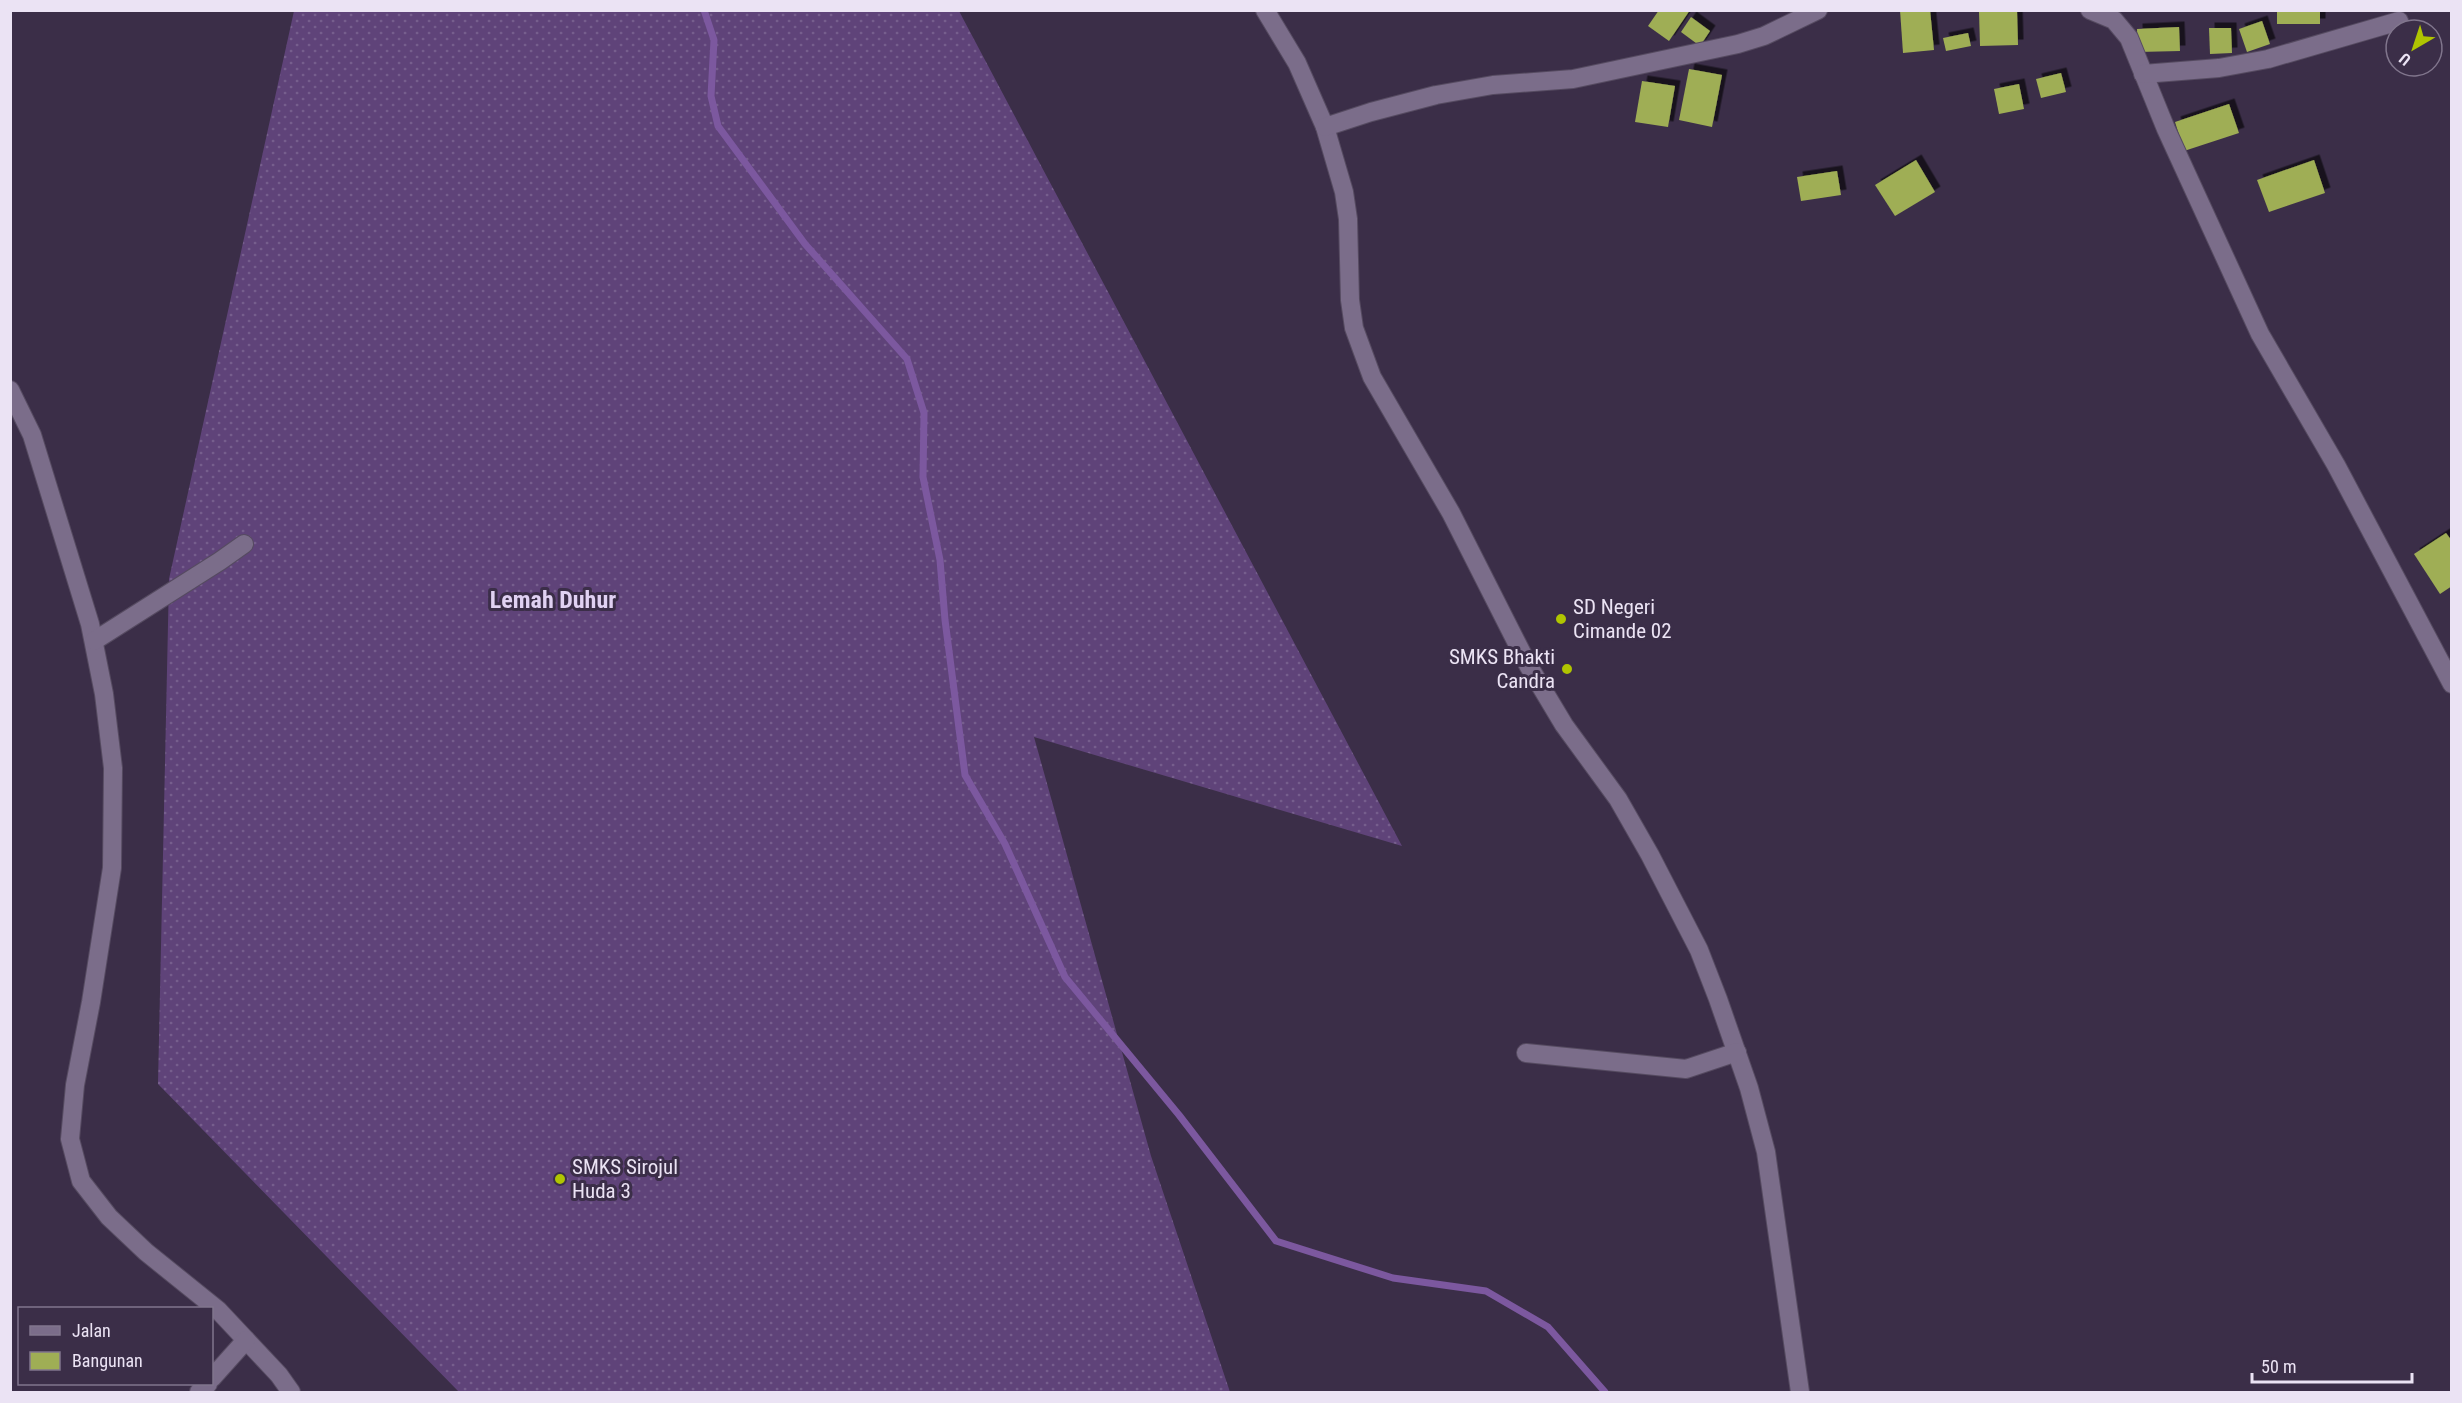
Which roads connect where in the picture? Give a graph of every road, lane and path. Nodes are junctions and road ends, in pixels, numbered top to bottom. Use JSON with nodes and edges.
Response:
{"nodes":[{"id":1,"x":1265,"y":10,"type":"edge"},
{"id":2,"x":1818,"y":10,"type":"edge"},
{"id":3,"x":2090,"y":10,"type":"edge"},
{"id":4,"x":2384,"y":25,"type":"edge"},
{"id":5,"x":2143,"y":74,"type":"junction"},
{"id":6,"x":1325,"y":127,"type":"junction"},
{"id":7,"x":10,"y":390,"type":"edge"},
{"id":8,"x":244,"y":544,"type":"dead end"},
{"id":9,"x":94,"y":641,"type":"junction"},
{"id":10,"x":2451,"y":684,"type":"edge"},
{"id":11,"x":1737,"y":1052,"type":"junction"},
{"id":12,"x":1526,"y":1053,"type":"dead end"},
{"id":13,"x":246,"y":1340,"type":"junction"},
{"id":14,"x":213,"y":1377,"type":"edge"},
{"id":15,"x":291,"y":1392,"type":"edge"},
{"id":16,"x":1800,"y":1392,"type":"edge"}],
"edges":[{"from":1,"to":6,"type":"street"},
{"from":2,"to":6,"type":"street"},
{"from":3,"to":5,"type":"street"},
{"from":4,"to":5,"type":"street"},
{"from":5,"to":10,"type":"street"},
{"from":6,"to":11,"type":"street"},
{"from":7,"to":9,"type":"street"},
{"from":8,"to":9,"type":"street"},
{"from":9,"to":13,"type":"street"},
{"from":11,"to":12,"type":"street"},
{"from":11,"to":16,"type":"street"},
{"from":13,"to":14,"type":"street"},
{"from":13,"to":15,"type":"street"}]}
